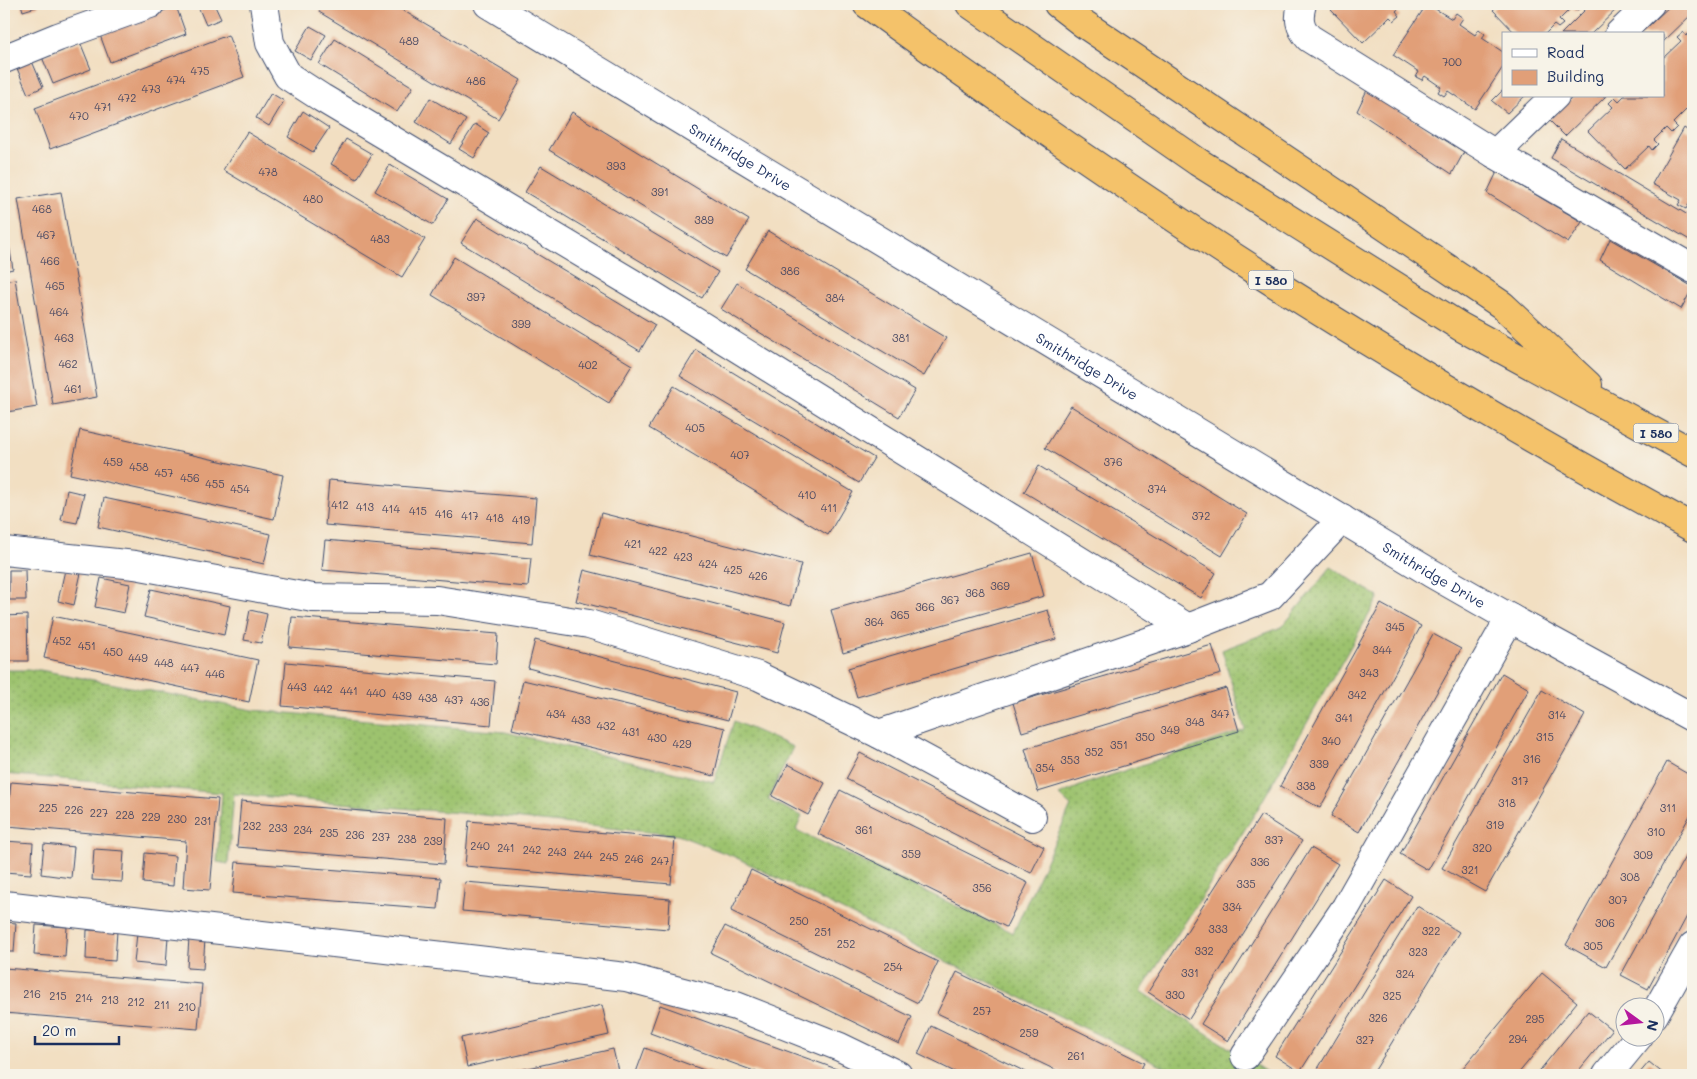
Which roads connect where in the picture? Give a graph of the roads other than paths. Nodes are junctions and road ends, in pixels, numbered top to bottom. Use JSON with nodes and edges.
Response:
{"nodes":[{"id":1,"x":150,"y":4,"type":"edge"},
{"id":2,"x":264,"y":4,"type":"edge"},
{"id":3,"x":488,"y":4,"type":"edge"},
{"id":4,"x":867,"y":4,"type":"edge"},
{"id":5,"x":970,"y":4,"type":"edge"},
{"id":6,"x":1058,"y":4,"type":"edge"},
{"id":7,"x":1302,"y":4,"type":"edge"},
{"id":8,"x":1650,"y":4,"type":"edge"},
{"id":9,"x":1621,"y":32,"type":"edge"},
{"id":10,"x":4,"y":59,"type":"edge"},
{"id":11,"x":1553,"y":98,"type":"edge"},
{"id":12,"x":1495,"y":154,"type":"junction"},
{"id":13,"x":1693,"y":269,"type":"edge"},
{"id":14,"x":1618,"y":413,"type":"junction"},
{"id":15,"x":1693,"y":453,"type":"edge"},
{"id":16,"x":1342,"y":519,"type":"junction"},
{"id":17,"x":1693,"y":528,"type":"edge"},
{"id":18,"x":4,"y":551,"type":"edge"},
{"id":19,"x":1510,"y":618,"type":"junction"},
{"id":20,"x":1188,"y":628,"type":"junction"},
{"id":21,"x":1693,"y":718,"type":"edge"},
{"id":22,"x":879,"y":734,"type":"junction"},
{"id":23,"x":1032,"y":817,"type":"dead end"},
{"id":24,"x":4,"y":905,"type":"edge"},
{"id":25,"x":1693,"y":946,"type":"edge"},
{"id":26,"x":1664,"y":997,"type":"edge"},
{"id":27,"x":1631,"y":1046,"type":"edge"},
{"id":28,"x":1245,"y":1056,"type":"dead end"},
{"id":29,"x":898,"y":1075,"type":"edge"},
{"id":30,"x":1607,"y":1075,"type":"edge"}],
"edges":[{"from":1,"to":10,"type":"street"},
{"from":2,"to":20,"type":"street"},
{"from":3,"to":16,"type":"street","name":"Smithridge Drive"},
{"from":4,"to":17,"type":"highway","number":"I 580"},
{"from":5,"to":14,"type":"highway","number":"I 580"},
{"from":6,"to":14,"type":"highway"},
{"from":7,"to":12,"type":"street"},
{"from":8,"to":9,"type":"street"},
{"from":11,"to":12,"type":"street"},
{"from":12,"to":13,"type":"street"},
{"from":14,"to":15,"type":"highway","number":"I 580"},
{"from":16,"to":19,"type":"street","name":"Smithridge Drive"},
{"from":16,"to":20,"type":"street"},
{"from":18,"to":22,"type":"street"},
{"from":19,"to":21,"type":"street","name":"Smithridge Drive"},
{"from":19,"to":28,"type":"street"},
{"from":20,"to":22,"type":"street"},
{"from":22,"to":23,"type":"street"},
{"from":24,"to":29,"type":"street"},
{"from":25,"to":26,"type":"street"},
{"from":27,"to":30,"type":"street"}]}
